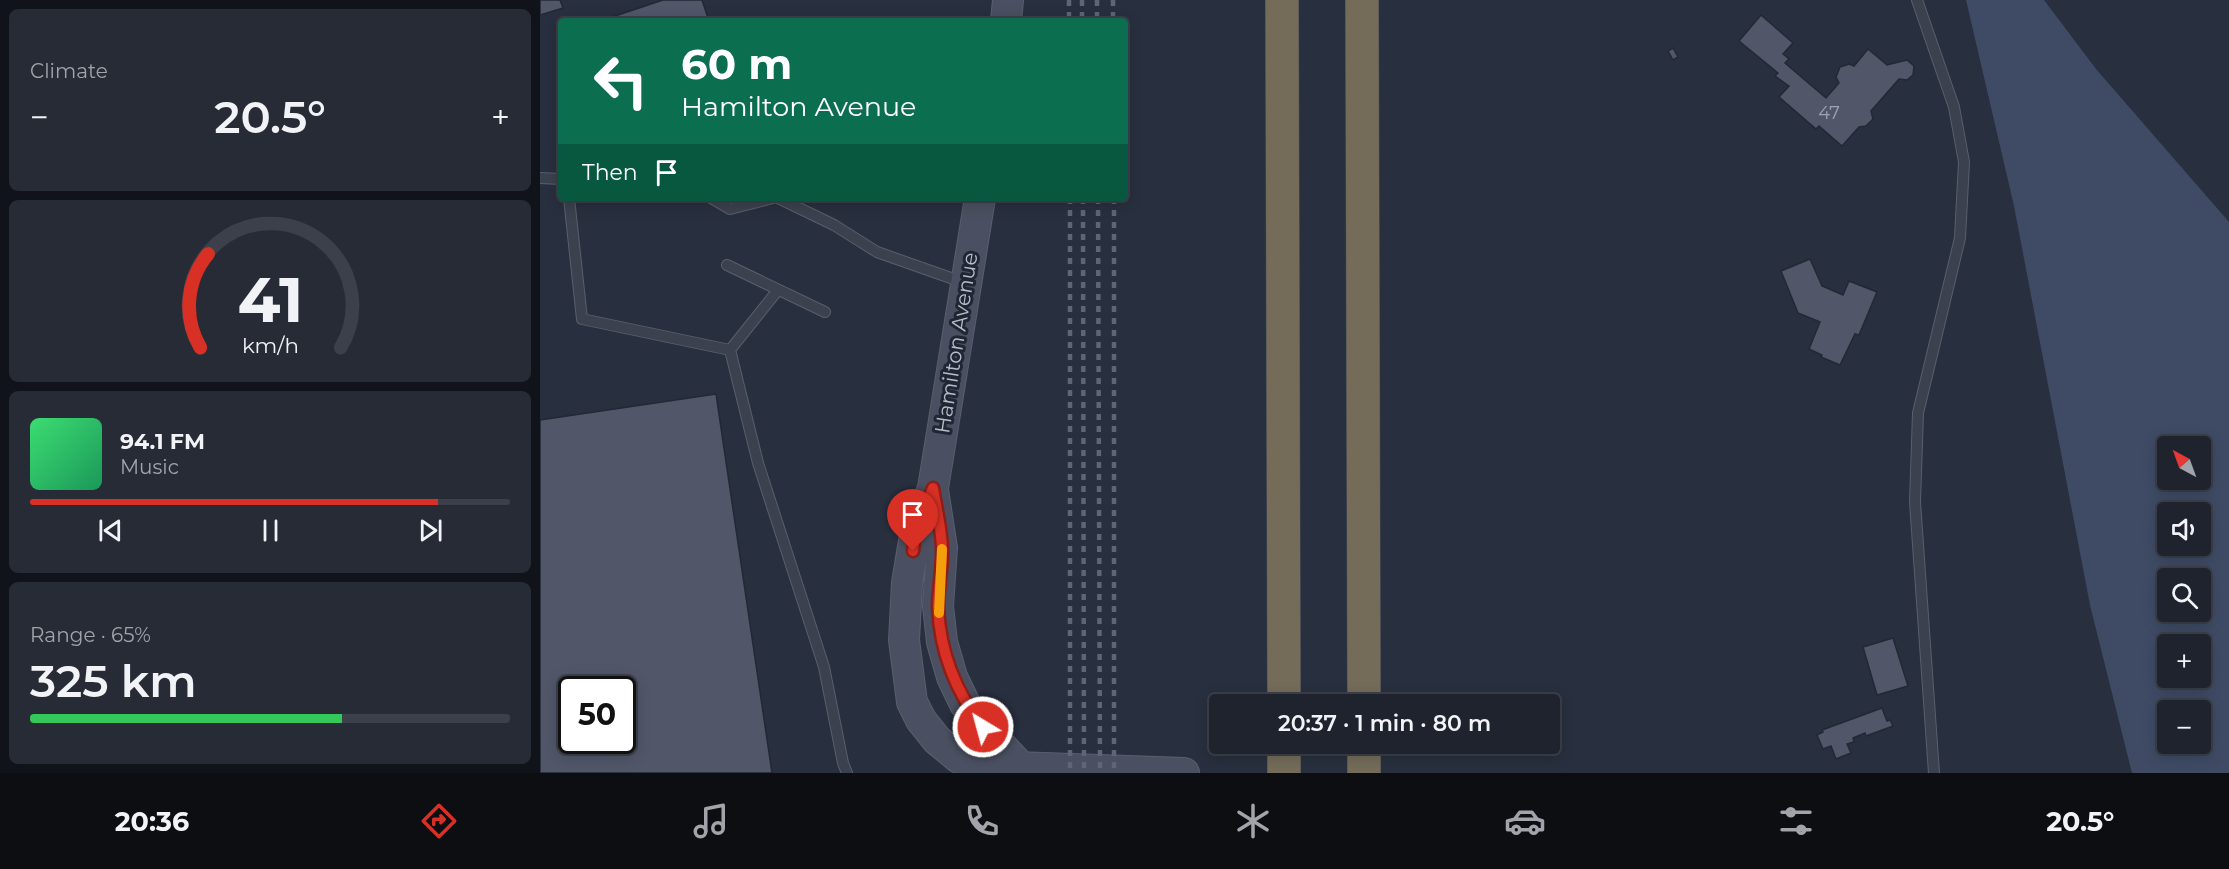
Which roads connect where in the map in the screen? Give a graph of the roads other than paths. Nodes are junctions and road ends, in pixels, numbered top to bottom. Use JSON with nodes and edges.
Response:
{"nodes":[{"id":1,"x":1008,"y":0,"type":"edge"},
{"id":2,"x":1282,"y":0,"type":"edge"},
{"id":3,"x":1362,"y":0,"type":"edge"},
{"id":4,"x":1917,"y":0,"type":"edge"},
{"id":5,"x":1006,"y":18,"type":"edge"},
{"id":6,"x":540,"y":178,"type":"edge"},
{"id":7,"x":558,"y":179,"type":"edge"},
{"id":8,"x":569,"y":201,"type":"edge"},
{"id":9,"x":716,"y":201,"type":"edge"},
{"id":10,"x":761,"y":201,"type":"edge"},
{"id":11,"x":784,"y":201,"type":"edge"},
{"id":12,"x":979,"y":201,"type":"edge"},
{"id":13,"x":727,"y":265,"type":"dead end"},
{"id":14,"x":965,"y":283,"type":"junction"},
{"id":15,"x":778,"y":290,"type":"junction"},
{"id":16,"x":825,"y":312,"type":"dead end"},
{"id":17,"x":730,"y":350,"type":"junction"},
{"id":18,"x":933,"y":488,"type":"junction"},
{"id":19,"x":1284,"y":694,"type":"edge"},
{"id":20,"x":1364,"y":694,"type":"edge"},
{"id":21,"x":1364,"y":754,"type":"edge"},
{"id":22,"x":1021,"y":766,"type":"junction"},
{"id":23,"x":847,"y":773,"type":"edge"},
{"id":24,"x":1184,"y":773,"type":"edge"},
{"id":25,"x":1364,"y":773,"type":"edge"},
{"id":26,"x":1934,"y":773,"type":"edge"}],
"edges":[{"from":1,"to":5,"type":"main road"},
{"from":2,"to":19,"type":"highway"},
{"from":3,"to":20,"type":"highway"},
{"from":4,"to":26,"type":"lane"},
{"from":6,"to":7,"type":"lane"},
{"from":8,"to":17,"type":"lane"},
{"from":9,"to":10,"type":"lane"},
{"from":11,"to":14,"type":"lane"},
{"from":12,"to":14,"type":"main road","name":"Hamilton Avenue"},
{"from":13,"to":15,"type":"lane"},
{"from":14,"to":18,"type":"main road","name":"Hamilton Avenue"},
{"from":15,"to":16,"type":"lane"},
{"from":15,"to":17,"type":"lane"},
{"from":17,"to":23,"type":"lane"},
{"from":18,"to":22,"type":"main road","name":"Hamilton Avenue"},
{"from":18,"to":22,"type":"main road","name":"Hamilton Avenue"},
{"from":21,"to":25,"type":"highway"},
{"from":22,"to":24,"type":"main road","name":"Hamilton Avenue"}]}
